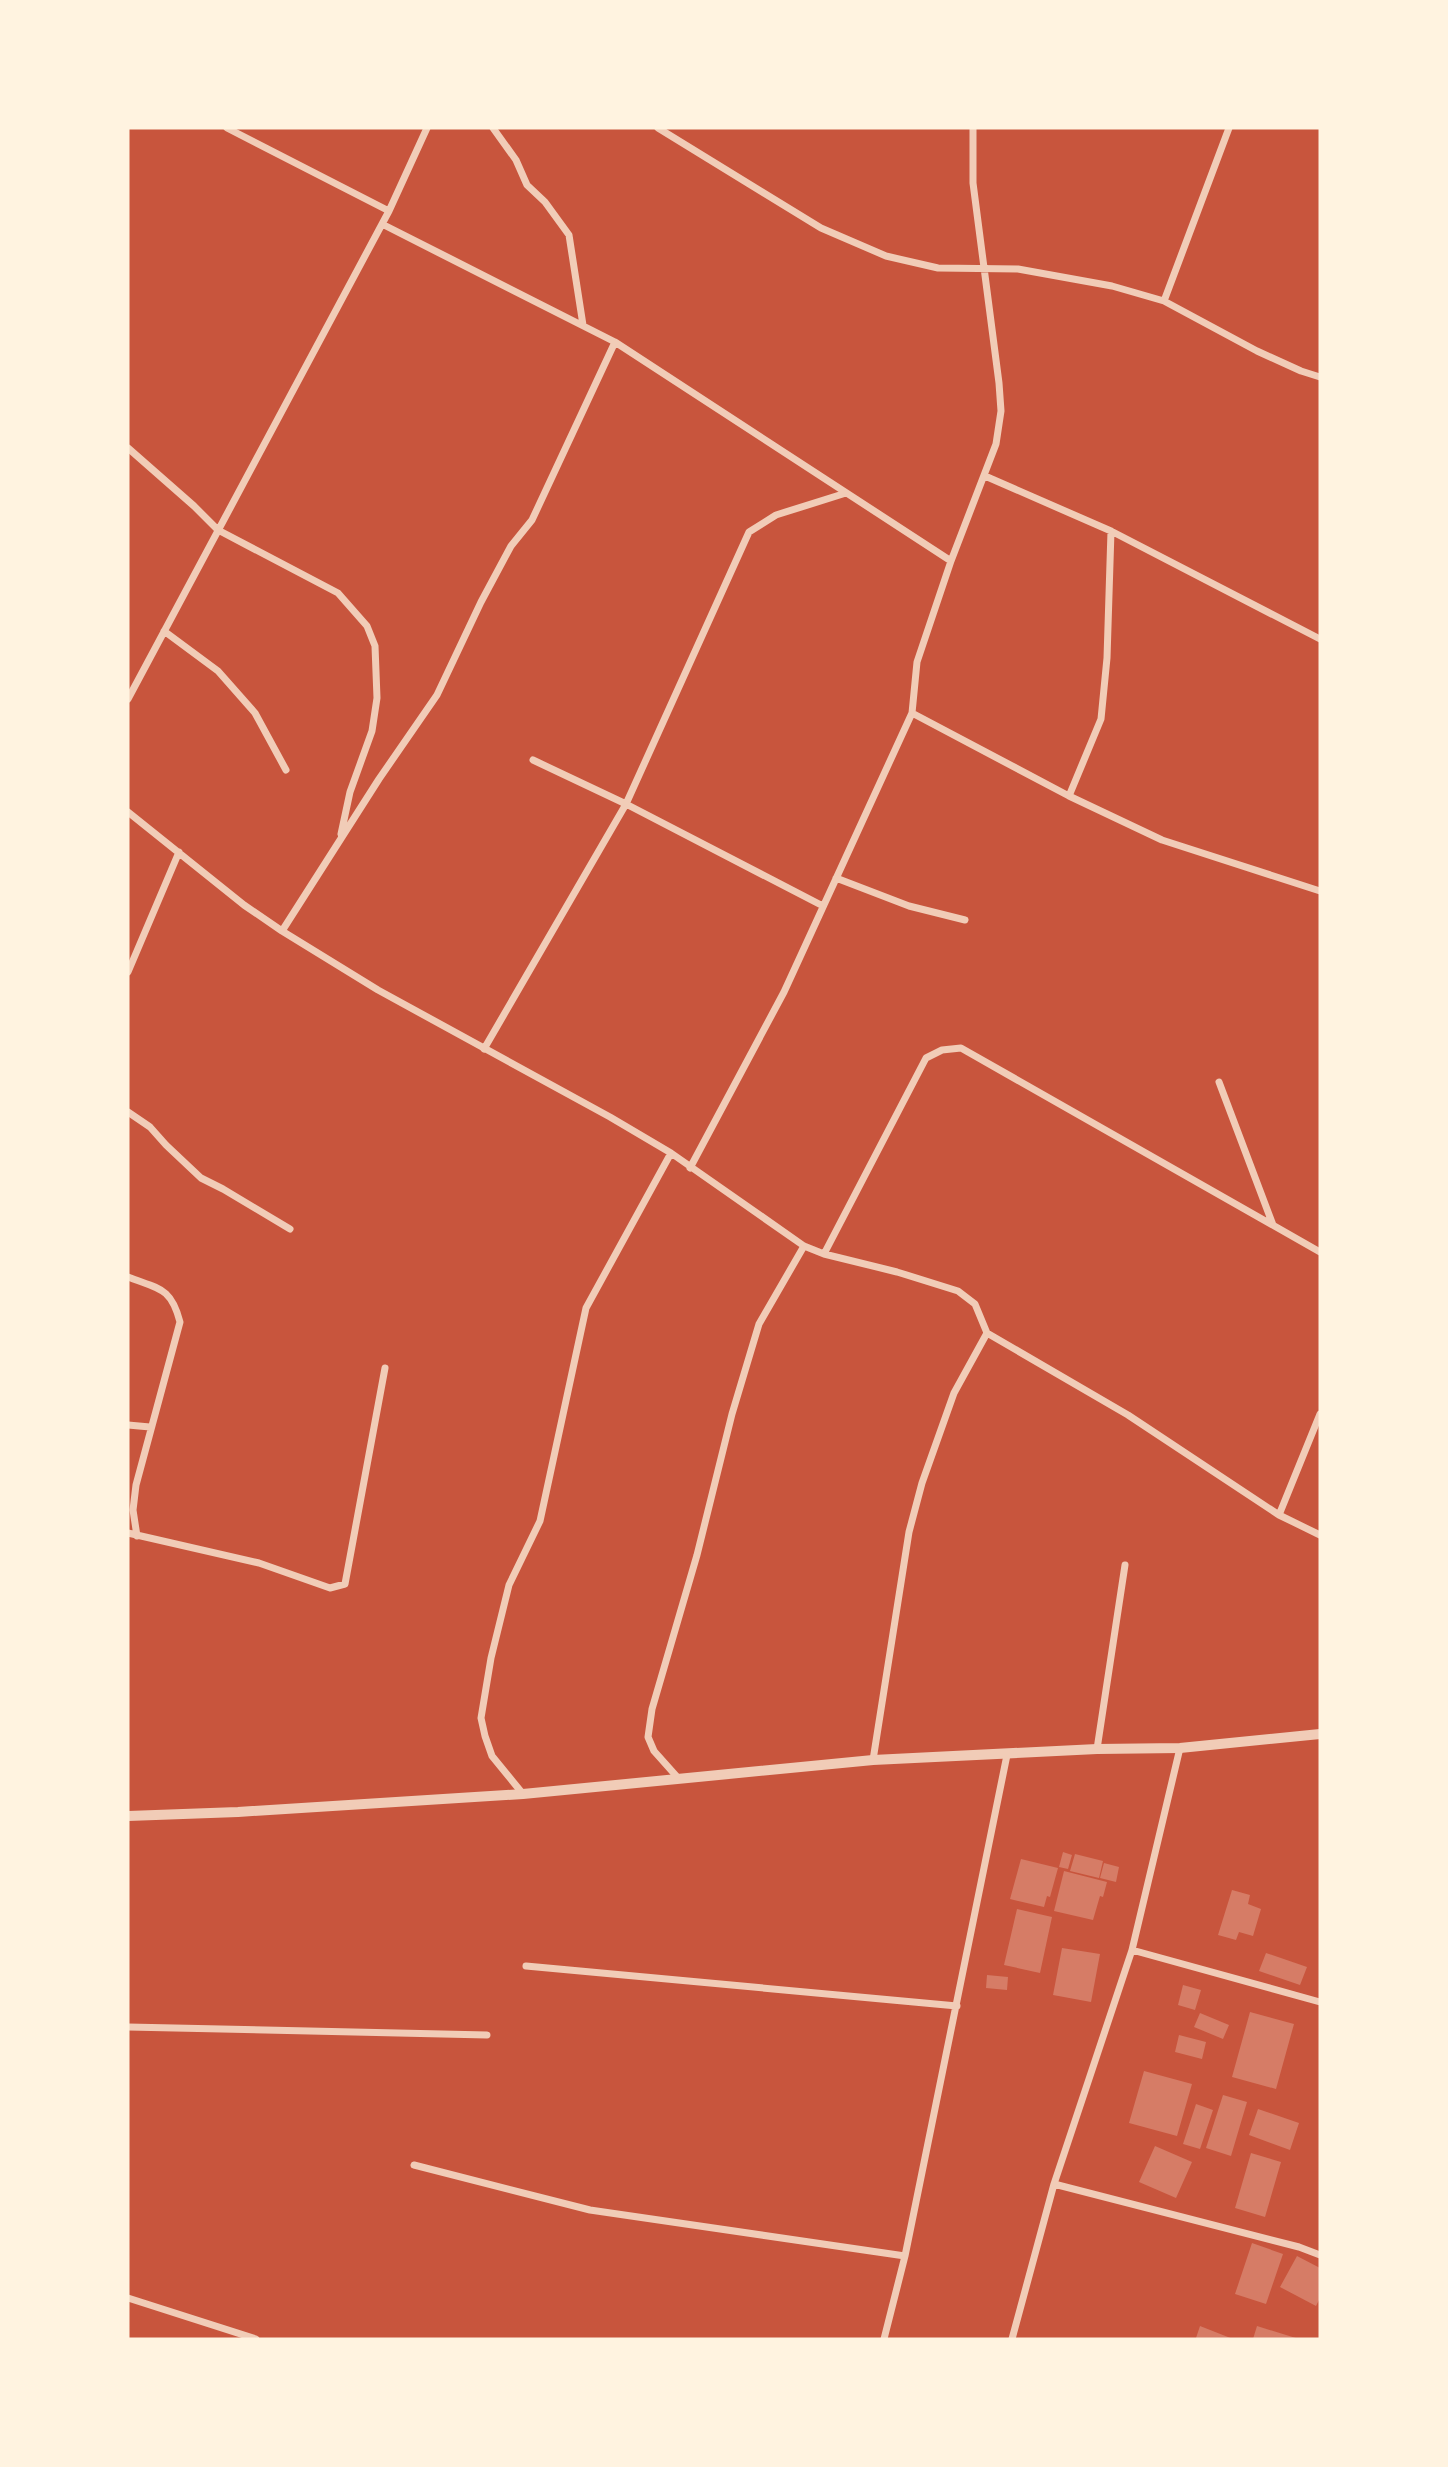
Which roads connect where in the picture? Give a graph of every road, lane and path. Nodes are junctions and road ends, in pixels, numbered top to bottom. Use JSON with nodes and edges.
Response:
{"nodes":[{"id":1,"x":227,"y":128,"type":"edge"},
{"id":2,"x":427,"y":128,"type":"edge"},
{"id":3,"x":493,"y":128,"type":"edge"},
{"id":4,"x":658,"y":128,"type":"edge"},
{"id":5,"x":973,"y":128,"type":"edge"},
{"id":6,"x":1229,"y":128,"type":"edge"},
{"id":7,"x":390,"y":211,"type":"junction"},
{"id":8,"x":382,"y":224,"type":"junction"},
{"id":9,"x":984,"y":270,"type":"junction"},
{"id":10,"x":1164,"y":301,"type":"junction"},
{"id":11,"x":583,"y":325,"type":"junction"},
{"id":12,"x":615,"y":342,"type":"junction"},
{"id":13,"x":1320,"y":377,"type":"edge"},
{"id":14,"x":128,"y":448,"type":"edge"},
{"id":15,"x":985,"y":476,"type":"junction"},
{"id":16,"x":846,"y":493,"type":"junction"},
{"id":17,"x":218,"y":530,"type":"junction"},
{"id":18,"x":1111,"y":531,"type":"junction"},
{"id":19,"x":951,"y":561,"type":"junction"},
{"id":20,"x":164,"y":631,"type":"junction"},
{"id":21,"x":1320,"y":639,"type":"edge"},
{"id":22,"x":128,"y":699,"type":"edge"},
{"id":23,"x":912,"y":713,"type":"junction"},
{"id":24,"x":533,"y":760,"type":"dead end"},
{"id":25,"x":286,"y":770,"type":"dead end"},
{"id":26,"x":1069,"y":796,"type":"junction"},
{"id":27,"x":626,"y":804,"type":"junction"},
{"id":28,"x":128,"y":812,"type":"edge"},
{"id":29,"x":339,"y":842,"type":"junction"},
{"id":30,"x":179,"y":852,"type":"junction"},
{"id":31,"x":836,"y":878,"type":"junction"},
{"id":32,"x":1320,"y":891,"type":"edge"},
{"id":33,"x":823,"y":906,"type":"junction"},
{"id":34,"x":965,"y":920,"type":"dead end"},
{"id":35,"x":282,"y":931,"type":"junction"},
{"id":36,"x":128,"y":972,"type":"edge"},
{"id":37,"x":484,"y":1049,"type":"junction"},
{"id":38,"x":1219,"y":1082,"type":"dead end"},
{"id":39,"x":128,"y":1112,"type":"edge"},
{"id":40,"x":671,"y":1153,"type":"junction"},
{"id":41,"x":690,"y":1168,"type":"junction"},
{"id":42,"x":1273,"y":1226,"type":"junction"},
{"id":43,"x":289,"y":1229,"type":"dead end"},
{"id":44,"x":804,"y":1246,"type":"junction"},
{"id":45,"x":1320,"y":1252,"type":"edge"},
{"id":46,"x":824,"y":1254,"type":"junction"},
{"id":47,"x":128,"y":1277,"type":"edge"},
{"id":48,"x":987,"y":1333,"type":"junction"},
{"id":49,"x":385,"y":1368,"type":"dead end"},
{"id":50,"x":1320,"y":1414,"type":"edge"},
{"id":51,"x":128,"y":1425,"type":"edge"},
{"id":52,"x":150,"y":1427,"type":"junction"},
{"id":53,"x":1279,"y":1515,"type":"junction"},
{"id":54,"x":128,"y":1532,"type":"edge"},
{"id":55,"x":1320,"y":1535,"type":"edge"},
{"id":56,"x":137,"y":1536,"type":"junction"},
{"id":57,"x":1125,"y":1565,"type":"dead end"},
{"id":58,"x":1320,"y":1734,"type":"edge"},
{"id":59,"x":1180,"y":1748,"type":"junction"},
{"id":60,"x":1097,"y":1749,"type":"junction"},
{"id":61,"x":1007,"y":1755,"type":"junction"},
{"id":62,"x":873,"y":1760,"type":"junction"},
{"id":63,"x":679,"y":1779,"type":"junction"},
{"id":64,"x":523,"y":1794,"type":"junction"},
{"id":65,"x":128,"y":1816,"type":"edge"},
{"id":66,"x":1132,"y":1950,"type":"junction"},
{"id":67,"x":526,"y":1965,"type":"dead end"},
{"id":68,"x":1320,"y":2002,"type":"edge"},
{"id":69,"x":957,"y":2006,"type":"junction"},
{"id":70,"x":128,"y":2027,"type":"edge"},
{"id":71,"x":487,"y":2035,"type":"dead end"},
{"id":72,"x":414,"y":2165,"type":"dead end"},
{"id":73,"x":1054,"y":2184,"type":"junction"},
{"id":74,"x":1320,"y":2255,"type":"edge"},
{"id":75,"x":905,"y":2256,"type":"junction"},
{"id":76,"x":128,"y":2298,"type":"edge"},
{"id":77,"x":256,"y":2339,"type":"edge"},
{"id":78,"x":884,"y":2339,"type":"edge"},
{"id":79,"x":1012,"y":2339,"type":"edge"}],
"edges":[{"from":1,"to":7,"type":"street"},
{"from":2,"to":7,"type":"street"},
{"from":3,"to":11,"type":"street"},
{"from":4,"to":9,"type":"street"},
{"from":5,"to":9,"type":"street"},
{"from":6,"to":10,"type":"street"},
{"from":7,"to":8,"type":"street"},
{"from":8,"to":11,"type":"street"},
{"from":8,"to":17,"type":"street"},
{"from":9,"to":10,"type":"street"},
{"from":9,"to":15,"type":"street"},
{"from":10,"to":13,"type":"street"},
{"from":11,"to":12,"type":"street"},
{"from":12,"to":16,"type":"street"},
{"from":12,"to":29,"type":"street"},
{"from":14,"to":17,"type":"street"},
{"from":15,"to":18,"type":"street"},
{"from":15,"to":19,"type":"street"},
{"from":16,"to":19,"type":"street"},
{"from":16,"to":27,"type":"street"},
{"from":17,"to":20,"type":"street"},
{"from":17,"to":29,"type":"street"},
{"from":18,"to":21,"type":"street"},
{"from":18,"to":26,"type":"street"},
{"from":19,"to":23,"type":"street"},
{"from":20,"to":22,"type":"street"},
{"from":20,"to":25,"type":"street"},
{"from":23,"to":26,"type":"street"},
{"from":23,"to":31,"type":"street"},
{"from":24,"to":27,"type":"street"},
{"from":26,"to":32,"type":"street"},
{"from":27,"to":33,"type":"street"},
{"from":27,"to":37,"type":"street"},
{"from":28,"to":30,"type":"street"},
{"from":29,"to":35,"type":"street"},
{"from":30,"to":35,"type":"street"},
{"from":30,"to":36,"type":"street"},
{"from":31,"to":33,"type":"street"},
{"from":31,"to":34,"type":"street"},
{"from":33,"to":41,"type":"street"},
{"from":35,"to":37,"type":"street"},
{"from":37,"to":40,"type":"street"},
{"from":38,"to":42,"type":"street"},
{"from":39,"to":43,"type":"street"},
{"from":40,"to":41,"type":"street"},
{"from":40,"to":64,"type":"street"},
{"from":41,"to":44,"type":"street"},
{"from":42,"to":45,"type":"street"},
{"from":42,"to":46,"type":"street"},
{"from":44,"to":46,"type":"street"},
{"from":44,"to":63,"type":"street"},
{"from":46,"to":48,"type":"street"},
{"from":47,"to":52,"type":"street"},
{"from":48,"to":53,"type":"street"},
{"from":48,"to":62,"type":"street"},
{"from":49,"to":56,"type":"street"},
{"from":50,"to":53,"type":"street"},
{"from":51,"to":52,"type":"street"},
{"from":52,"to":56,"type":"street"},
{"from":53,"to":55,"type":"street"},
{"from":54,"to":56,"type":"street"},
{"from":57,"to":60,"type":"street"},
{"from":58,"to":59,"type":"street"},
{"from":59,"to":60,"type":"street"},
{"from":59,"to":66,"type":"street"},
{"from":60,"to":61,"type":"street"},
{"from":61,"to":62,"type":"street"},
{"from":61,"to":69,"type":"street"},
{"from":62,"to":63,"type":"street"},
{"from":63,"to":64,"type":"street"},
{"from":64,"to":65,"type":"street"},
{"from":66,"to":68,"type":"street"},
{"from":66,"to":73,"type":"street"},
{"from":67,"to":69,"type":"street"},
{"from":69,"to":75,"type":"street"},
{"from":70,"to":71,"type":"street"},
{"from":72,"to":75,"type":"street"},
{"from":73,"to":74,"type":"street"},
{"from":73,"to":79,"type":"street"},
{"from":75,"to":78,"type":"street"},
{"from":76,"to":77,"type":"street"}]}
